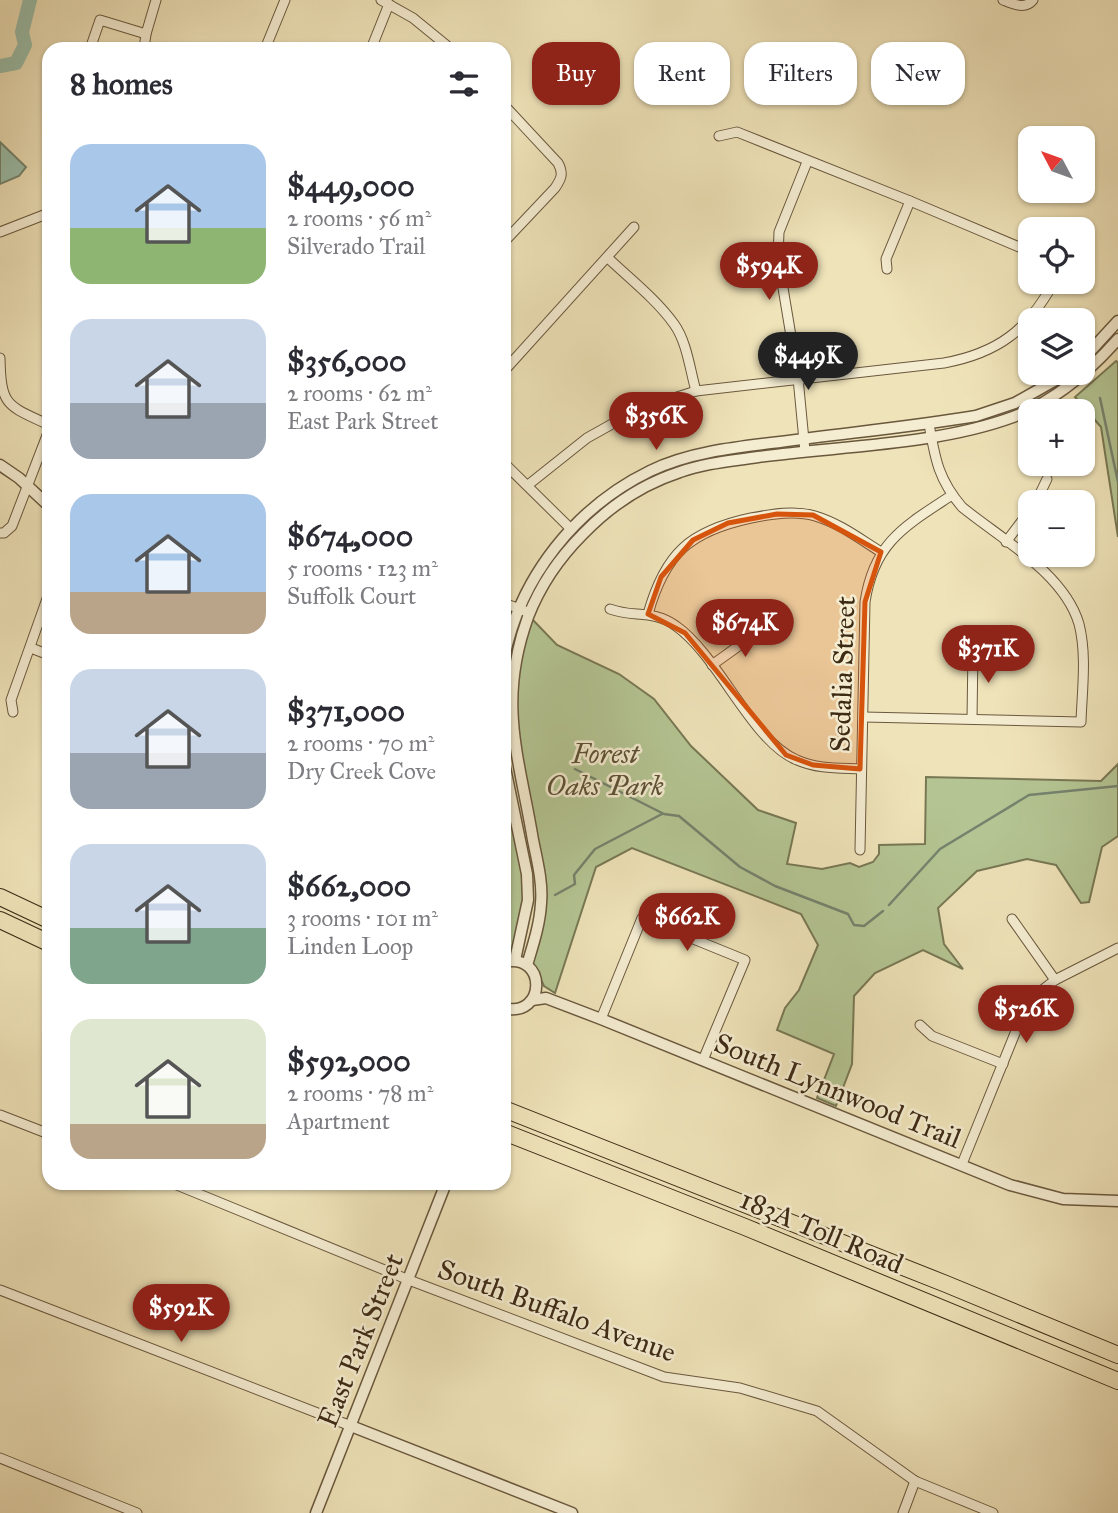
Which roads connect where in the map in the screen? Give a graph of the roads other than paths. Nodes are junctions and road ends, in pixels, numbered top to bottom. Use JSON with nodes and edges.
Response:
{"nodes":[{"id":1,"x":156,"y":0,"type":"edge"},
{"id":2,"x":285,"y":0,"type":"edge"},
{"id":3,"x":1003,"y":0,"type":"edge"},
{"id":4,"x":386,"y":2,"type":"edge"},
{"id":5,"x":1031,"y":2,"type":"edge"},
{"id":6,"x":146,"y":34,"type":"junction"},
{"id":7,"x":92,"y":42,"type":"edge"},
{"id":8,"x":145,"y":42,"type":"edge"},
{"id":9,"x":268,"y":42,"type":"edge"},
{"id":10,"x":373,"y":42,"type":"edge"},
{"id":11,"x":442,"y":42,"type":"edge"},
{"id":12,"x":511,"y":113,"type":"edge"},
{"id":13,"x":719,"y":136,"type":"dead end"},
{"id":14,"x":807,"y":162,"type":"junction"},
{"id":15,"x":910,"y":201,"type":"junction"},
{"id":16,"x":42,"y":216,"type":"edge"},
{"id":17,"x":634,"y":227,"type":"dead end"},
{"id":18,"x":0,"y":232,"type":"edge"},
{"id":19,"x":511,"y":235,"type":"edge"},
{"id":20,"x":1018,"y":247,"type":"edge"},
{"id":21,"x":608,"y":258,"type":"junction"},
{"id":22,"x":887,"y":269,"type":"dead end"},
{"id":23,"x":1048,"y":294,"type":"edge"},
{"id":24,"x":1118,"y":321,"type":"edge"},
{"id":25,"x":1118,"y":339,"type":"edge"},
{"id":26,"x":1095,"y":346,"type":"edge"},
{"id":27,"x":0,"y":358,"type":"edge"},
{"id":28,"x":511,"y":363,"type":"edge"},
{"id":29,"x":798,"y":378,"type":"junction"},
{"id":30,"x":1048,"y":385,"type":"edge"},
{"id":31,"x":696,"y":391,"type":"junction"},
{"id":32,"x":42,"y":423,"type":"edge"},
{"id":33,"x":929,"y":424,"type":"junction"},
{"id":34,"x":932,"y":437,"type":"junction"},
{"id":35,"x":804,"y":438,"type":"junction"},
{"id":36,"x":42,"y":447,"type":"edge"},
{"id":37,"x":805,"y":451,"type":"junction"},
{"id":38,"x":0,"y":465,"type":"edge"},
{"id":39,"x":511,"y":470,"type":"edge"},
{"id":40,"x":1047,"y":479,"type":"dead end"},
{"id":41,"x":527,"y":485,"type":"junction"},
{"id":42,"x":28,"y":486,"type":"junction"},
{"id":43,"x":1042,"y":490,"type":"edge"},
{"id":44,"x":952,"y":495,"type":"junction"},
{"id":45,"x":42,"y":499,"type":"edge"},
{"id":46,"x":1018,"y":526,"type":"edge"},
{"id":47,"x":571,"y":529,"type":"junction"},
{"id":48,"x":0,"y":533,"type":"edge"},
{"id":49,"x":1006,"y":542,"type":"junction"},
{"id":50,"x":881,"y":552,"type":"junction"},
{"id":51,"x":511,"y":605,"type":"edge"},
{"id":52,"x":519,"y":608,"type":"junction"},
{"id":53,"x":610,"y":609,"type":"dead end"},
{"id":54,"x":530,"y":613,"type":"junction"},
{"id":55,"x":42,"y":614,"type":"edge"},
{"id":56,"x":648,"y":614,"type":"junction"},
{"id":57,"x":761,"y":630,"type":"dead end"},
{"id":58,"x":511,"y":635,"type":"edge"},
{"id":59,"x":31,"y":648,"type":"junction"},
{"id":60,"x":973,"y":650,"type":"dead end"},
{"id":61,"x":42,"y":652,"type":"edge"},
{"id":62,"x":712,"y":665,"type":"junction"},
{"id":63,"x":13,"y":712,"type":"dead end"},
{"id":64,"x":864,"y":717,"type":"junction"},
{"id":65,"x":972,"y":719,"type":"junction"},
{"id":66,"x":860,"y":769,"type":"junction"},
{"id":67,"x":511,"y":818,"type":"edge"},
{"id":68,"x":860,"y":850,"type":"dead end"},
{"id":69,"x":0,"y":897,"type":"edge"},
{"id":70,"x":42,"y":917,"type":"edge"},
{"id":71,"x":1012,"y":919,"type":"dead end"},
{"id":72,"x":0,"y":920,"type":"edge"},
{"id":73,"x":42,"y":940,"type":"edge"},
{"id":74,"x":1118,"y":948,"type":"edge"},
{"id":75,"x":511,"y":955,"type":"edge"},
{"id":76,"x":511,"y":961,"type":"edge"},
{"id":77,"x":527,"y":965,"type":"junction"},
{"id":78,"x":1055,"y":980,"type":"junction"},
{"id":79,"x":537,"y":987,"type":"junction"},
{"id":80,"x":546,"y":998,"type":"junction"},
{"id":81,"x":532,"y":1000,"type":"junction"},
{"id":82,"x":511,"y":1011,"type":"edge"},
{"id":83,"x":601,"y":1019,"type":"junction"},
{"id":84,"x":920,"y":1025,"type":"dead end"},
{"id":85,"x":703,"y":1060,"type":"junction"},
{"id":86,"x":1003,"y":1064,"type":"junction"},
{"id":87,"x":511,"y":1112,"type":"edge"},
{"id":88,"x":0,"y":1115,"type":"edge"},
{"id":89,"x":42,"y":1131,"type":"edge"},
{"id":90,"x":511,"y":1135,"type":"edge"},
{"id":91,"x":962,"y":1164,"type":"junction"},
{"id":92,"x":189,"y":1190,"type":"edge"},
{"id":93,"x":443,"y":1190,"type":"edge"},
{"id":94,"x":1118,"y":1201,"type":"edge"},
{"id":95,"x":408,"y":1280,"type":"junction"},
{"id":96,"x":0,"y":1290,"type":"edge"},
{"id":97,"x":1118,"y":1355,"type":"edge"},
{"id":98,"x":1118,"y":1381,"type":"edge"},
{"id":99,"x":351,"y":1426,"type":"junction"},
{"id":100,"x":0,"y":1458,"type":"edge"},
{"id":101,"x":915,"y":1481,"type":"junction"},
{"id":102,"x":137,"y":1513,"type":"edge"},
{"id":103,"x":316,"y":1513,"type":"edge"},
{"id":104,"x":572,"y":1513,"type":"edge"},
{"id":105,"x":903,"y":1513,"type":"edge"},
{"id":106,"x":993,"y":1513,"type":"edge"}],
"edges":[{"from":1,"to":6,"type":"street"},
{"from":2,"to":9,"type":"street"},
{"from":3,"to":5,"type":"street"},
{"from":4,"to":10,"type":"street"},
{"from":4,"to":11,"type":"street"},
{"from":6,"to":7,"type":"street"},
{"from":6,"to":8,"type":"street"},
{"from":12,"to":19,"type":"street"},
{"from":13,"to":14,"type":"street"},
{"from":14,"to":15,"type":"street"},
{"from":14,"to":29,"type":"street"},
{"from":15,"to":20,"type":"street"},
{"from":15,"to":22,"type":"street"},
{"from":16,"to":18,"type":"street"},
{"from":17,"to":21,"type":"street"},
{"from":21,"to":28,"type":"street"},
{"from":21,"to":31,"type":"street"},
{"from":23,"to":29,"type":"street"},
{"from":24,"to":26,"type":"street"},
{"from":25,"to":34,"type":"street"},
{"from":27,"to":32,"type":"street"},
{"from":29,"to":31,"type":"street"},
{"from":29,"to":35,"type":"street"},
{"from":30,"to":33,"type":"street"},
{"from":31,"to":41,"type":"street"},
{"from":33,"to":34,"type":"street"},
{"from":33,"to":35,"type":"street"},
{"from":34,"to":37,"type":"street"},
{"from":34,"to":44,"type":"street"},
{"from":35,"to":37,"type":"street"},
{"from":35,"to":47,"type":"street"},
{"from":36,"to":42,"type":"street"},
{"from":37,"to":54,"type":"street"},
{"from":38,"to":42,"type":"street"},
{"from":39,"to":41,"type":"street"},
{"from":40,"to":43,"type":"street"},
{"from":41,"to":47,"type":"street"},
{"from":42,"to":45,"type":"street"},
{"from":42,"to":48,"type":"street"},
{"from":44,"to":49,"type":"street"},
{"from":44,"to":50,"type":"street","name":"Sedalia Street"},
{"from":46,"to":49,"type":"street"},
{"from":47,"to":52,"type":"street"},
{"from":49,"to":65,"type":"street"},
{"from":50,"to":56,"type":"street"},
{"from":50,"to":64,"type":"street","name":"Sedalia Street"},
{"from":51,"to":52,"type":"street"},
{"from":52,"to":54,"type":"street"},
{"from":52,"to":58,"type":"street"},
{"from":53,"to":56,"type":"street"},
{"from":54,"to":77,"type":"street"},
{"from":55,"to":59,"type":"street"},
{"from":56,"to":62,"type":"street"},
{"from":57,"to":62,"type":"street"},
{"from":59,"to":61,"type":"street"},
{"from":59,"to":63,"type":"street"},
{"from":60,"to":65,"type":"street"},
{"from":62,"to":66,"type":"street"},
{"from":64,"to":65,"type":"street"},
{"from":64,"to":66,"type":"street","name":"Sedalia Street"},
{"from":66,"to":68,"type":"street","name":"Sedalia Street"},
{"from":67,"to":75,"type":"street"},
{"from":69,"to":70,"type":"highway"},
{"from":71,"to":78,"type":"street"},
{"from":72,"to":73,"type":"highway"},
{"from":74,"to":78,"type":"street"},
{"from":76,"to":77,"type":"street"},
{"from":77,"to":79,"type":"street","name":"South Lynnwood Trail"},
{"from":78,"to":86,"type":"street"},
{"from":79,"to":80,"type":"street","name":"South Lynnwood Trail"},
{"from":79,"to":81,"type":"street"},
{"from":80,"to":81,"type":"street","name":"South Lynnwood Trail"},
{"from":80,"to":83,"type":"street","name":"South Lynnwood Trail"},
{"from":81,"to":82,"type":"street","name":"South Lynnwood Trail"},
{"from":83,"to":85,"type":"street","name":"South Lynnwood Trail"},
{"from":83,"to":85,"type":"street"},
{"from":84,"to":86,"type":"street"},
{"from":85,"to":91,"type":"street","name":"South Lynnwood Trail"},
{"from":86,"to":91,"type":"street"},
{"from":87,"to":97,"type":"highway","name":"183A Toll Road"},
{"from":88,"to":89,"type":"street"},
{"from":90,"to":98,"type":"highway","name":"183A Toll Road"},
{"from":91,"to":94,"type":"street","name":"South Lynnwood Trail"},
{"from":92,"to":95,"type":"street","name":"South Buffalo Avenue"},
{"from":93,"to":95,"type":"street","name":"East Park Street"},
{"from":95,"to":99,"type":"street","name":"East Park Street"},
{"from":95,"to":101,"type":"street","name":"South Buffalo Avenue"},
{"from":96,"to":99,"type":"street"},
{"from":99,"to":103,"type":"street","name":"East Park Street"},
{"from":99,"to":104,"type":"street"},
{"from":100,"to":102,"type":"street"},
{"from":101,"to":105,"type":"street"},
{"from":101,"to":106,"type":"street","name":"South Buffalo Avenue"}]}
